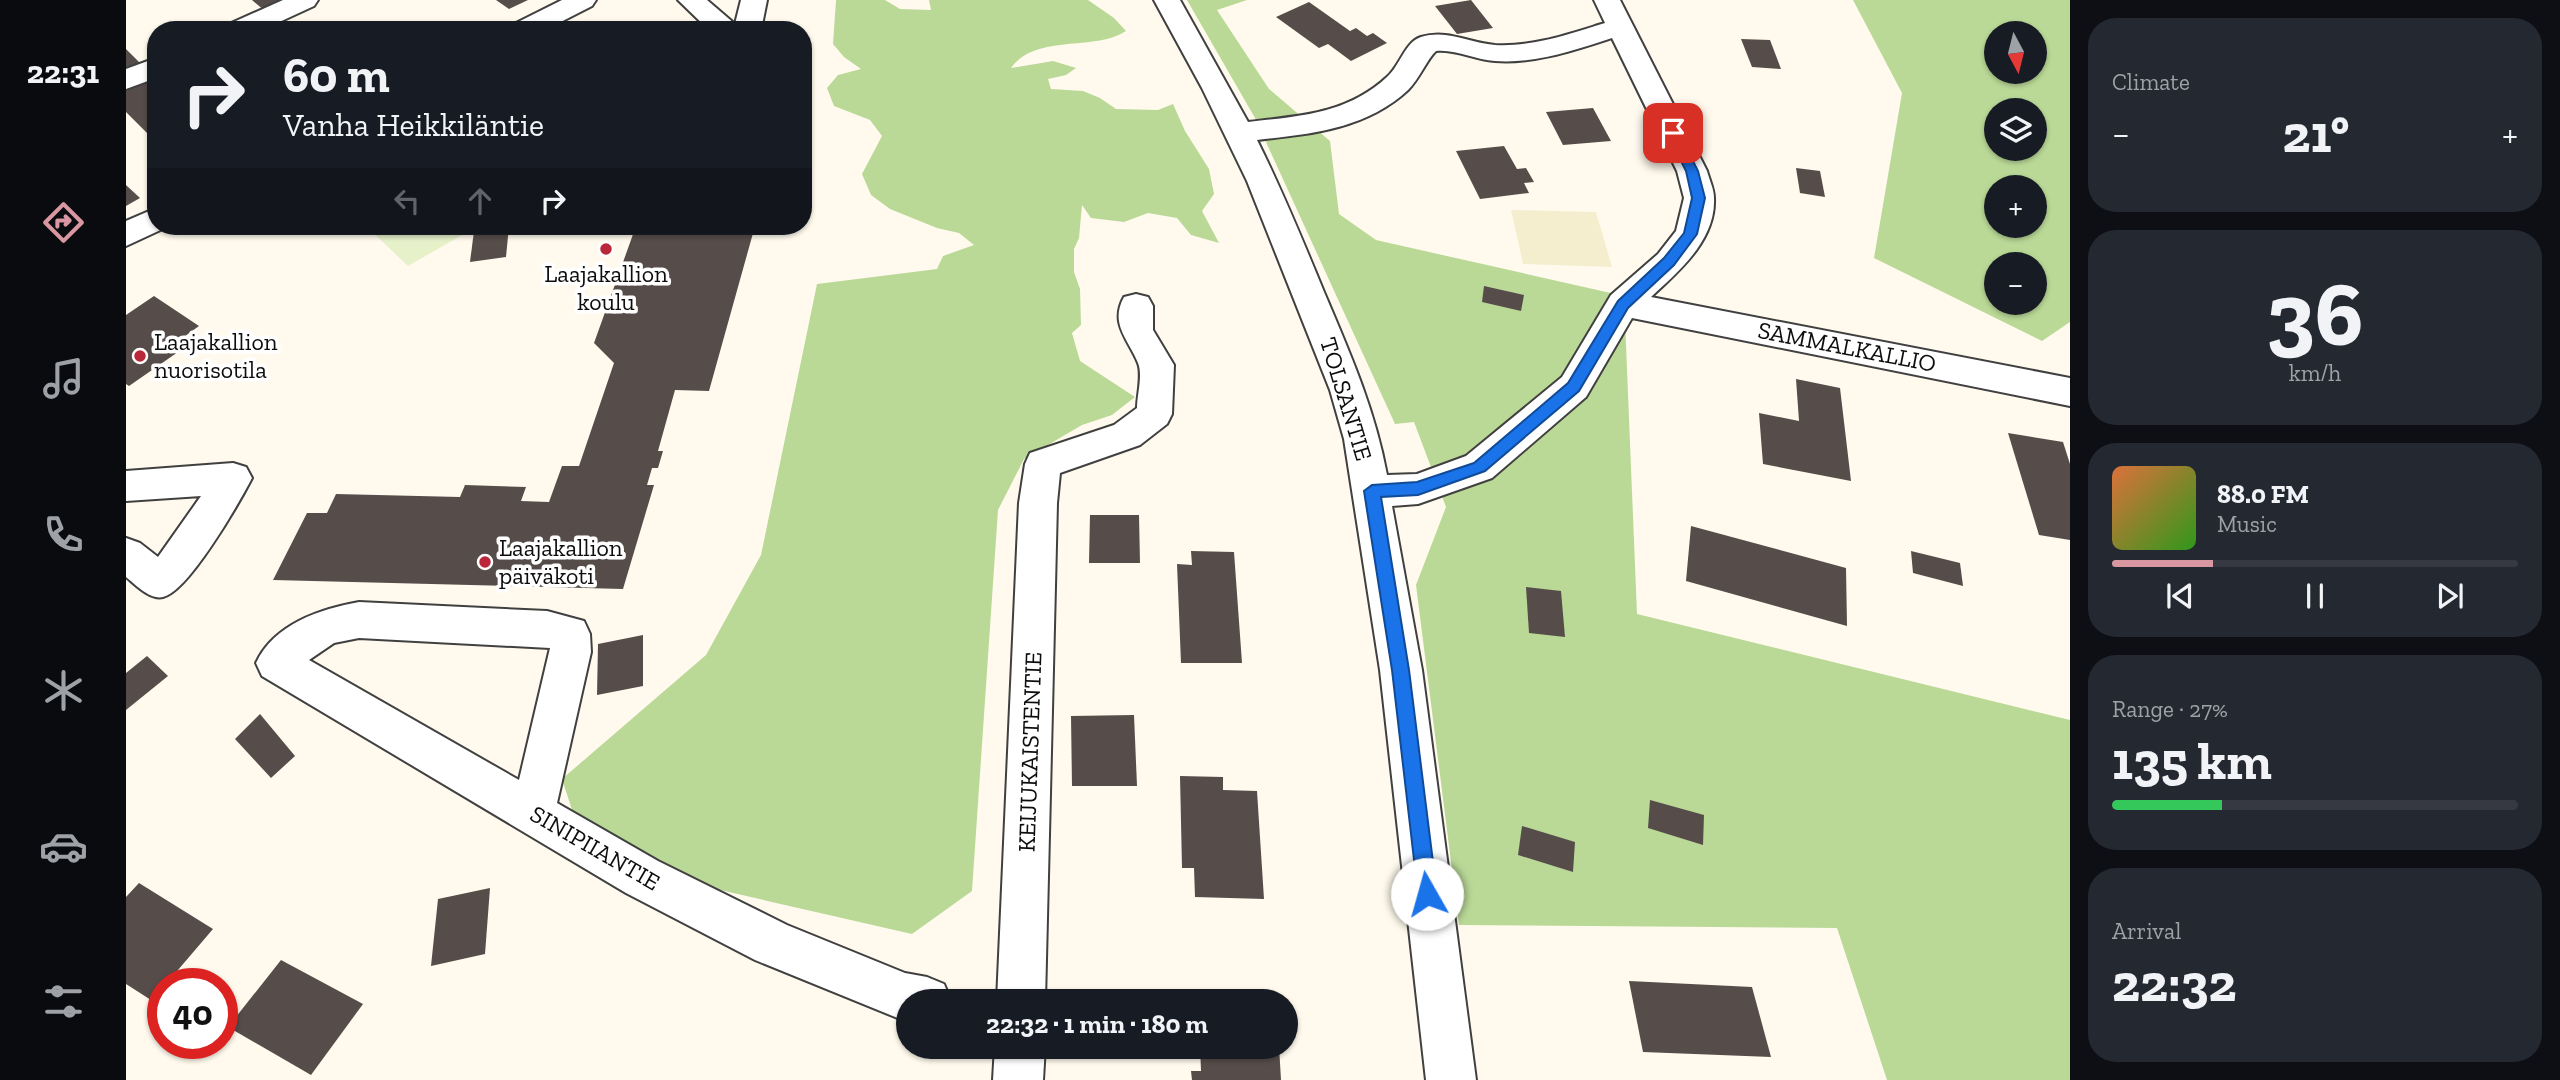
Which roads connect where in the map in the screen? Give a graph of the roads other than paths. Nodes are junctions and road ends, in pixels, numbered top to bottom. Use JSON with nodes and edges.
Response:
{"nodes":[{"id":1,"x":305,"y":0,"type":"edge"},
{"id":2,"x":583,"y":0,"type":"edge"},
{"id":3,"x":691,"y":0,"type":"edge"},
{"id":4,"x":754,"y":0,"type":"edge"},
{"id":5,"x":1167,"y":0,"type":"edge"},
{"id":6,"x":1614,"y":14,"type":"edge"},
{"id":7,"x":259,"y":21,"type":"edge"},
{"id":8,"x":542,"y":21,"type":"edge"},
{"id":9,"x":715,"y":21,"type":"edge"},
{"id":10,"x":749,"y":21,"type":"edge"},
{"id":11,"x":147,"y":71,"type":"edge"},
{"id":12,"x":126,"y":80,"type":"edge"},
{"id":13,"x":1238,"y":133,"type":"junction"},
{"id":14,"x":147,"y":224,"type":"edge"},
{"id":15,"x":126,"y":235,"type":"edge"},
{"id":16,"x":1623,"y":304,"type":"junction"},
{"id":17,"x":1136,"y":306,"type":"dead end"},
{"id":18,"x":2070,"y":392,"type":"edge"},
{"id":19,"x":126,"y":486,"type":"edge"},
{"id":20,"x":1372,"y":491,"type":"junction"},
{"id":21,"x":126,"y":555,"type":"edge"},
{"id":22,"x":533,"y":812,"type":"junction"},
{"id":23,"x":1021,"y":989,"type":"edge"},
{"id":24,"x":896,"y":994,"type":"edge"},
{"id":25,"x":1019,"y":1059,"type":"edge"},
{"id":26,"x":1018,"y":1080,"type":"edge"},
{"id":27,"x":1451,"y":1080,"type":"edge"}],
"edges":[{"from":1,"to":7,"type":"street"},
{"from":2,"to":8,"type":"street"},
{"from":3,"to":9,"type":"street"},
{"from":4,"to":10,"type":"street"},
{"from":5,"to":13,"type":"street","name":"TOLSANTIE"},
{"from":6,"to":13,"type":"street"},
{"from":6,"to":16,"type":"street"},
{"from":11,"to":12,"type":"street"},
{"from":13,"to":20,"type":"street","name":"TOLSANTIE"},
{"from":14,"to":15,"type":"street"},
{"from":16,"to":18,"type":"street","name":"SAMMALKALLIO"},
{"from":16,"to":20,"type":"street"},
{"from":17,"to":23,"type":"street","name":"KEIJUKAISTENTIE"},
{"from":19,"to":21,"type":"street"},
{"from":20,"to":27,"type":"street","name":"TOLSANTIE"},
{"from":22,"to":22,"type":"street","name":"SINIPIIANTIE"},
{"from":22,"to":24,"type":"street","name":"SINIPIIANTIE"},
{"from":25,"to":26,"type":"street"}]}
